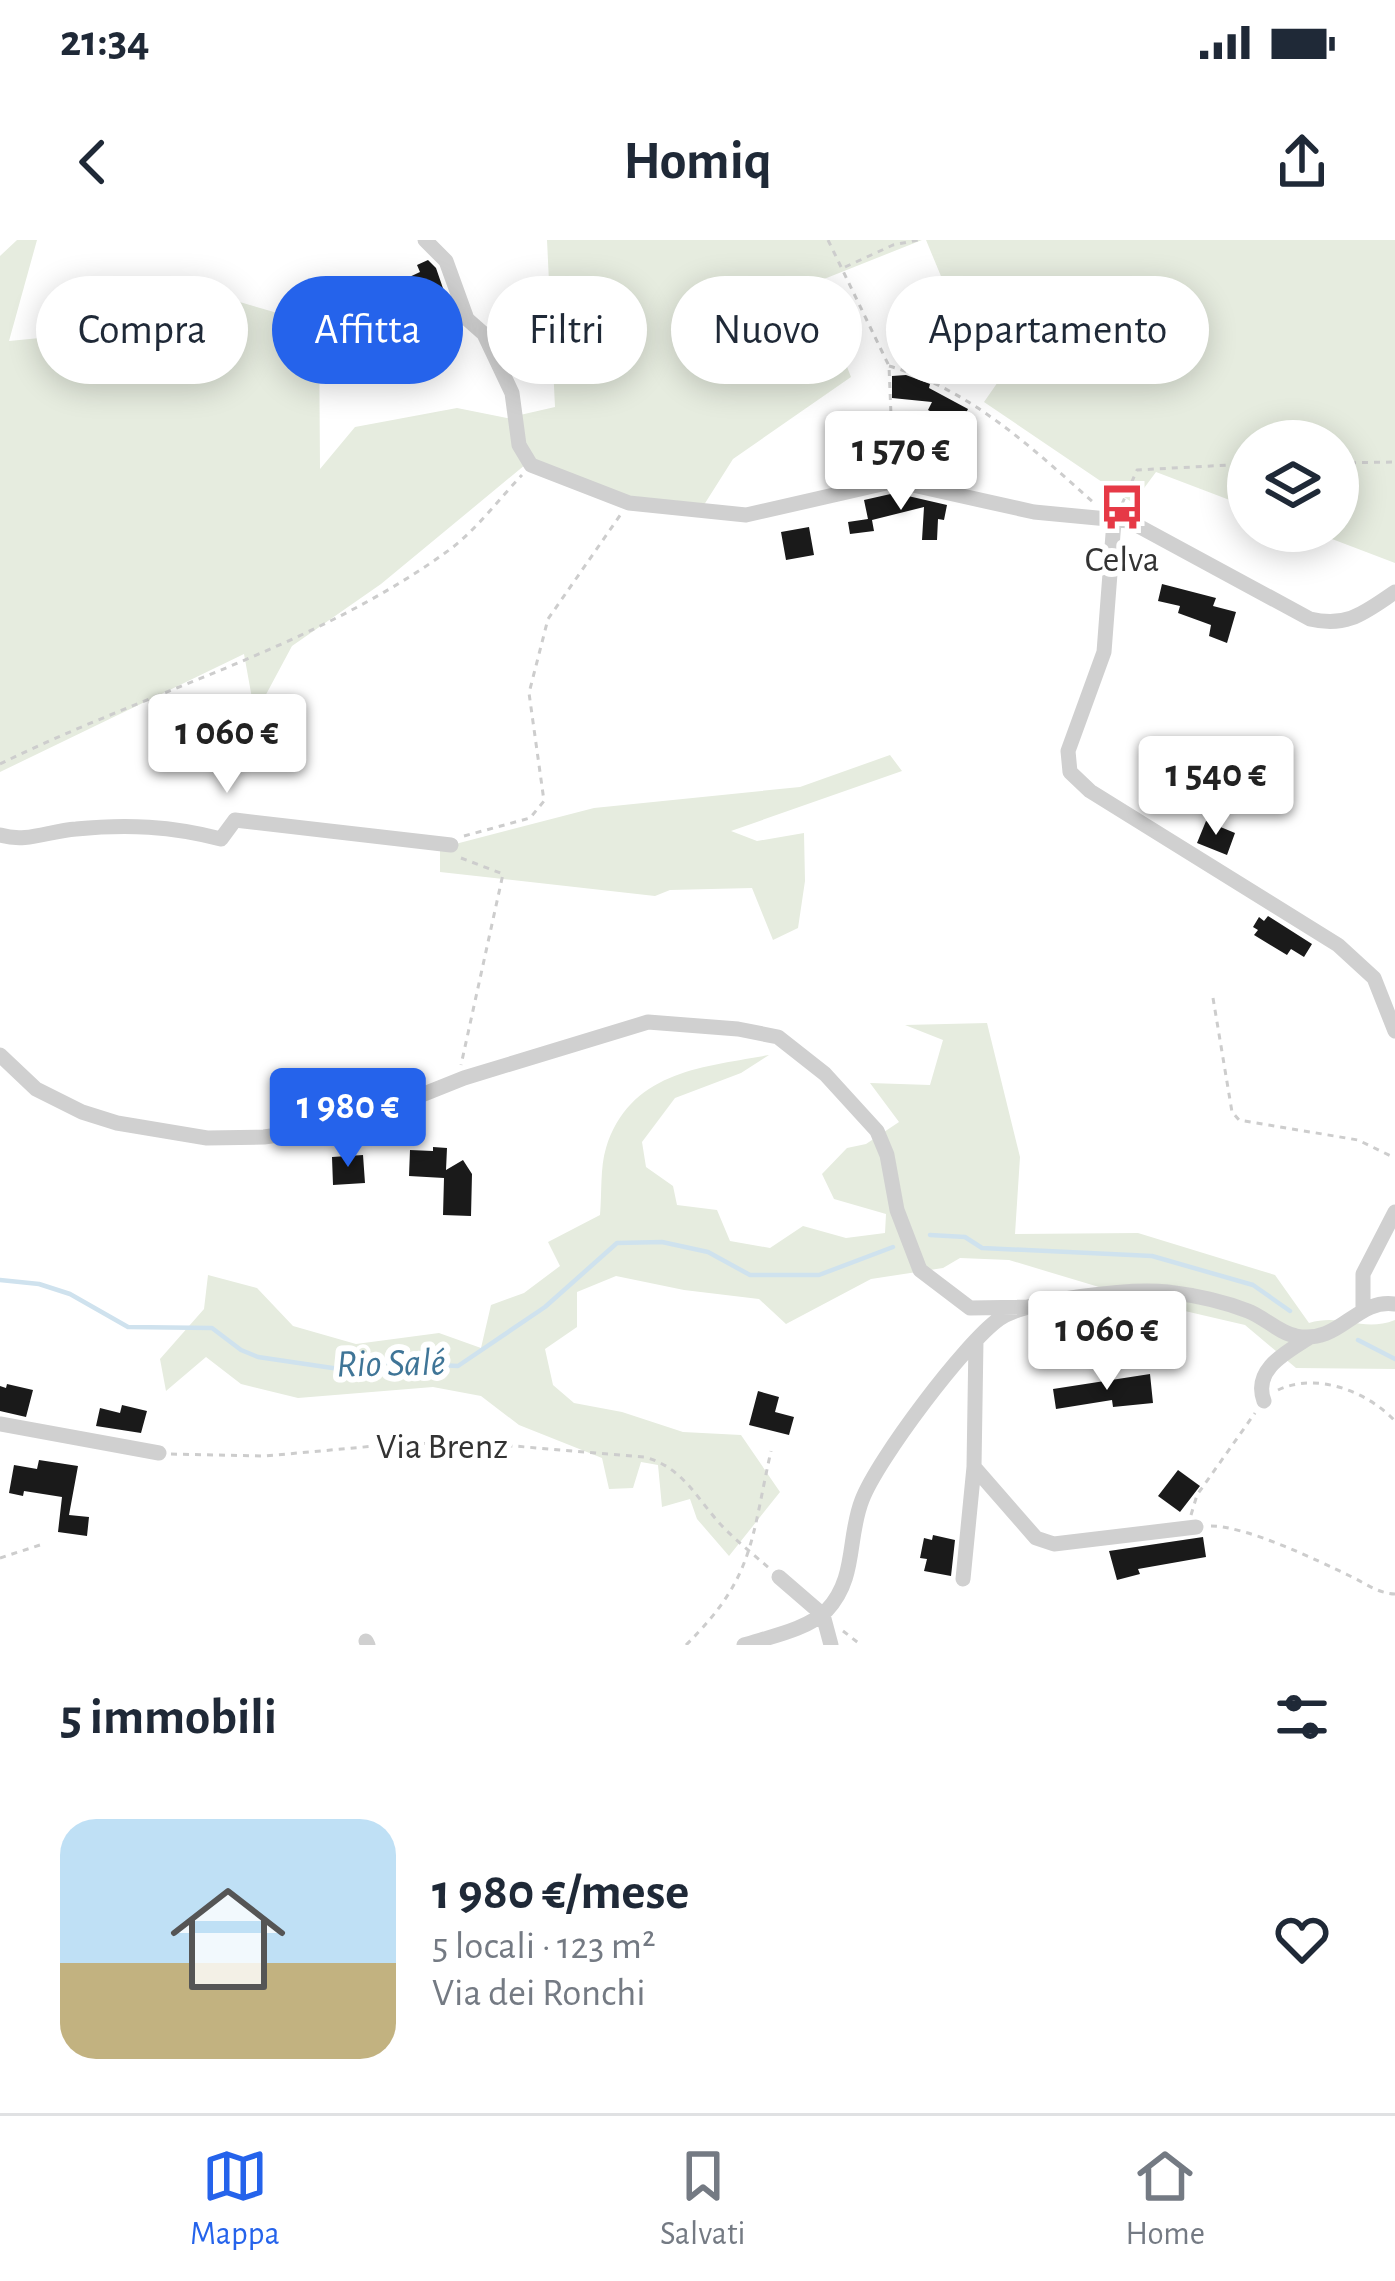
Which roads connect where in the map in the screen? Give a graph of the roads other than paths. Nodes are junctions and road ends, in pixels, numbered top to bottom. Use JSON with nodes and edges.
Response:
{"nodes":[{"id":1,"x":425,"y":240,"type":"edge"},
{"id":2,"x":1114,"y":521,"type":"junction"},
{"id":3,"x":1395,"y":592,"type":"edge"},
{"id":4,"x":0,"y":835,"type":"edge"},
{"id":5,"x":451,"y":845,"type":"road end"},
{"id":6,"x":1395,"y":1031,"type":"edge"},
{"id":7,"x":0,"y":1055,"type":"edge"},
{"id":8,"x":1395,"y":1211,"type":"edge"},
{"id":9,"x":1395,"y":1304,"type":"edge"},
{"id":10,"x":1036,"y":1307,"type":"junction"},
{"id":11,"x":1364,"y":1310,"type":"junction"},
{"id":12,"x":1310,"y":1337,"type":"junction"},
{"id":13,"x":976,"y":1340,"type":"junction"},
{"id":14,"x":1264,"y":1401,"type":"road end"},
{"id":15,"x":0,"y":1424,"type":"edge"},
{"id":16,"x":159,"y":1453,"type":"road end"},
{"id":17,"x":974,"y":1467,"type":"junction"},
{"id":18,"x":1196,"y":1527,"type":"road end"},
{"id":19,"x":779,"y":1577,"type":"road end"},
{"id":20,"x":963,"y":1579,"type":"dead end"},
{"id":21,"x":823,"y":1615,"type":"junction"},
{"id":22,"x":744,"y":1645,"type":"edge"},
{"id":23,"x":831,"y":1645,"type":"edge"}],
"edges":[{"from":1,"to":2,"type":"street"},
{"from":2,"to":3,"type":"street"},
{"from":2,"to":6,"type":"street"},
{"from":4,"to":5,"type":"street"},
{"from":7,"to":10,"type":"street"},
{"from":8,"to":11,"type":"street"},
{"from":9,"to":11,"type":"street"},
{"from":10,"to":12,"type":"street"},
{"from":10,"to":13,"type":"street"},
{"from":11,"to":12,"type":"street"},
{"from":12,"to":14,"type":"street"},
{"from":13,"to":17,"type":"street"},
{"from":13,"to":21,"type":"street"},
{"from":15,"to":16,"type":"street"},
{"from":17,"to":18,"type":"street"},
{"from":17,"to":20,"type":"street"},
{"from":19,"to":21,"type":"street"},
{"from":21,"to":22,"type":"street"},
{"from":21,"to":23,"type":"street"}]}
